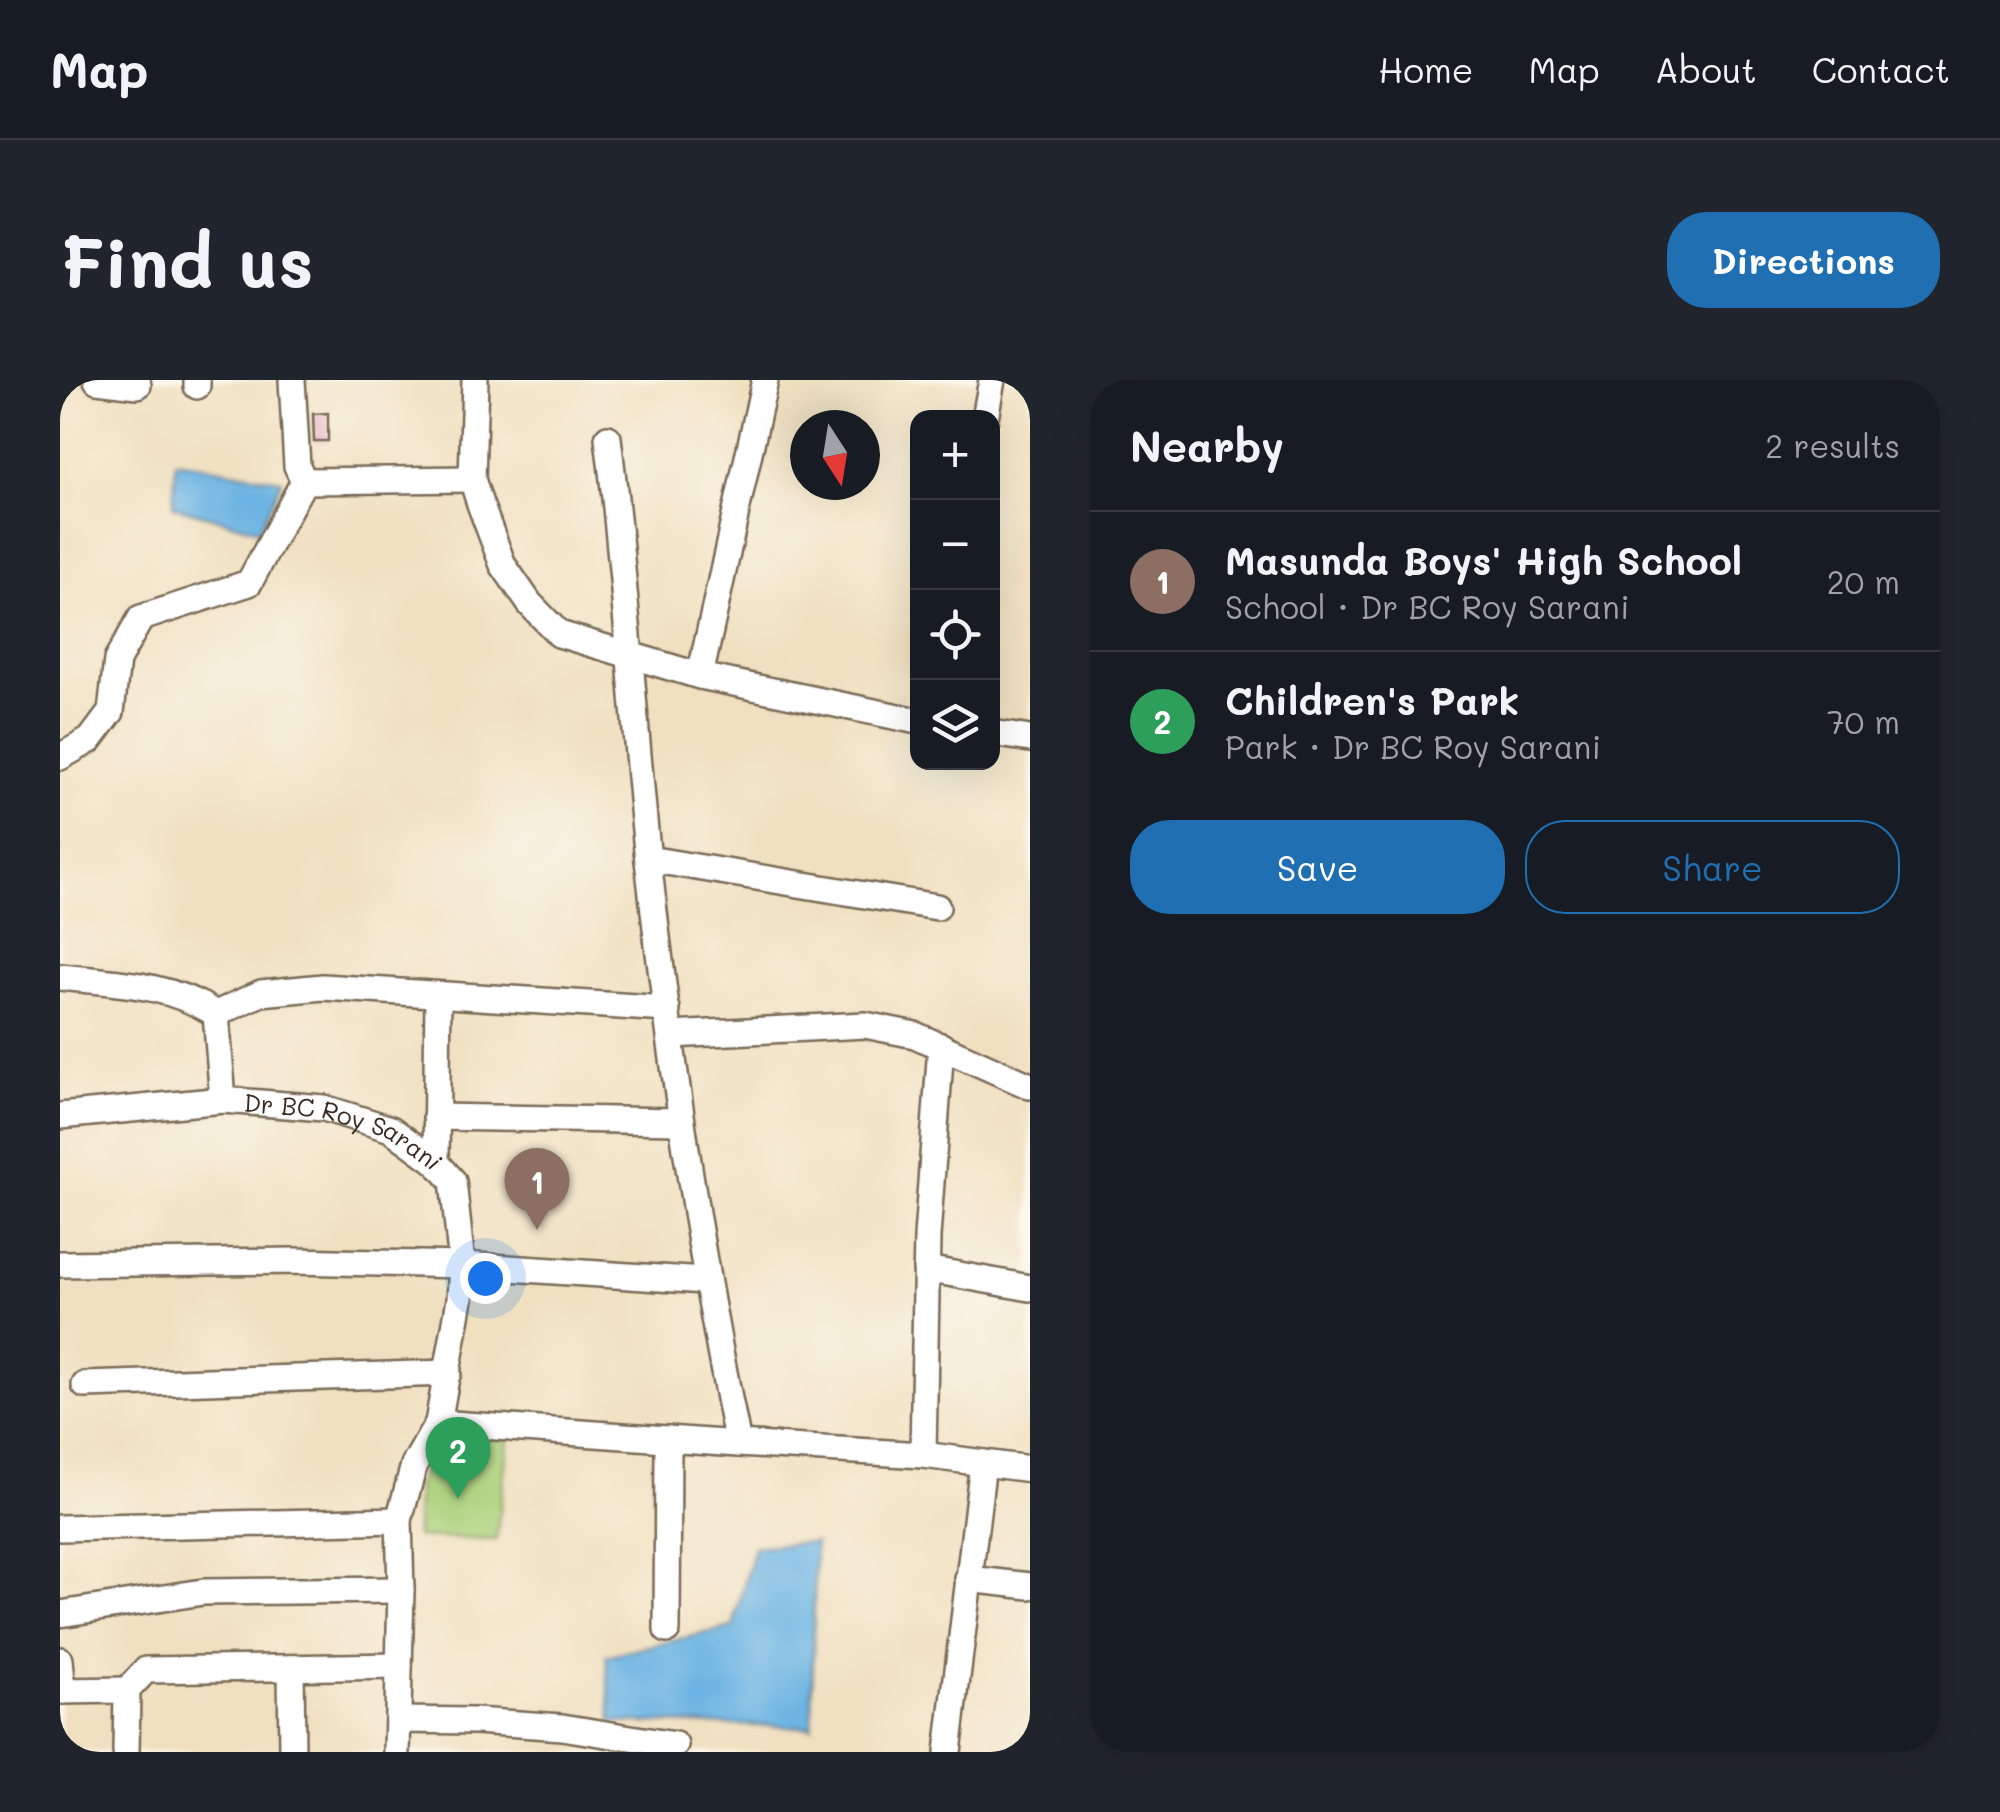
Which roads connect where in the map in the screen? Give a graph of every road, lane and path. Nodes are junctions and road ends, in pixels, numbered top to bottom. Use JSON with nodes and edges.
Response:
{"nodes":[{"id":1,"x":97,"y":380,"type":"edge"},
{"id":2,"x":292,"y":380,"type":"edge"},
{"id":3,"x":475,"y":380,"type":"edge"},
{"id":4,"x":765,"y":380,"type":"edge"},
{"id":5,"x":992,"y":380,"type":"edge"},
{"id":6,"x":138,"y":385,"type":"dead end"},
{"id":7,"x":986,"y":410,"type":"edge"},
{"id":8,"x":608,"y":438,"type":"dead end"},
{"id":9,"x":472,"y":479,"type":"junction"},
{"id":10,"x":304,"y":482,"type":"junction"},
{"id":11,"x":630,"y":654,"type":"junction"},
{"id":12,"x":700,"y":676,"type":"junction"},
{"id":13,"x":910,"y":719,"type":"edge"},
{"id":14,"x":1000,"y":733,"type":"edge"},
{"id":15,"x":1030,"y":738,"type":"edge"},
{"id":16,"x":60,"y":756,"type":"edge"},
{"id":17,"x":648,"y":859,"type":"junction"},
{"id":18,"x":937,"y":907,"type":"dead end"},
{"id":19,"x":60,"y":977,"type":"edge"},
{"id":20,"x":438,"y":996,"type":"junction"},
{"id":21,"x":667,"y":1010,"type":"junction"},
{"id":22,"x":216,"y":1014,"type":"junction"},
{"id":23,"x":670,"y":1036,"type":"junction"},
{"id":24,"x":941,"y":1046,"type":"junction"},
{"id":25,"x":1030,"y":1086,"type":"edge"},
{"id":26,"x":223,"y":1100,"type":"junction"},
{"id":27,"x":60,"y":1116,"type":"edge"},
{"id":28,"x":436,"y":1118,"type":"junction"},
{"id":29,"x":680,"y":1122,"type":"junction"},
{"id":30,"x":436,"y":1162,"type":"junction"},
{"id":31,"x":60,"y":1264,"type":"edge"},
{"id":32,"x":462,"y":1265,"type":"junction"},
{"id":33,"x":926,"y":1270,"type":"junction"},
{"id":34,"x":705,"y":1281,"type":"junction"},
{"id":35,"x":1030,"y":1288,"type":"edge"},
{"id":36,"x":448,"y":1373,"type":"junction"},
{"id":37,"x":85,"y":1384,"type":"dead end"},
{"id":38,"x":438,"y":1423,"type":"junction"},
{"id":39,"x":668,"y":1439,"type":"junction"},
{"id":40,"x":738,"y":1444,"type":"junction"},
{"id":41,"x":923,"y":1455,"type":"junction"},
{"id":42,"x":983,"y":1463,"type":"junction"},
{"id":43,"x":1030,"y":1469,"type":"edge"},
{"id":44,"x":399,"y":1520,"type":"junction"},
{"id":45,"x":60,"y":1528,"type":"edge"},
{"id":46,"x":968,"y":1580,"type":"junction"},
{"id":47,"x":1030,"y":1586,"type":"edge"},
{"id":48,"x":401,"y":1590,"type":"junction"},
{"id":49,"x":60,"y":1614,"type":"edge"},
{"id":50,"x":667,"y":1630,"type":"dead end"},
{"id":51,"x":60,"y":1660,"type":"edge"},
{"id":52,"x":400,"y":1666,"type":"junction"},
{"id":53,"x":291,"y":1668,"type":"junction"},
{"id":54,"x":127,"y":1690,"type":"junction"},
{"id":55,"x":62,"y":1691,"type":"edge"},
{"id":56,"x":398,"y":1720,"type":"junction"},
{"id":57,"x":675,"y":1744,"type":"dead end"},
{"id":58,"x":126,"y":1752,"type":"edge"},
{"id":59,"x":292,"y":1752,"type":"edge"},
{"id":60,"x":397,"y":1752,"type":"edge"},
{"id":61,"x":948,"y":1752,"type":"edge"}],
"edges":[{"from":1,"to":6,"type":"street"},
{"from":2,"to":10,"type":"street"},
{"from":3,"to":9,"type":"street"},
{"from":4,"to":12,"type":"street"},
{"from":5,"to":7,"type":"street"},
{"from":8,"to":11,"type":"street"},
{"from":9,"to":10,"type":"street"},
{"from":9,"to":11,"type":"street"},
{"from":10,"to":16,"type":"street"},
{"from":11,"to":12,"type":"street"},
{"from":11,"to":17,"type":"street"},
{"from":12,"to":13,"type":"street"},
{"from":14,"to":15,"type":"street"},
{"from":17,"to":18,"type":"street"},
{"from":17,"to":21,"type":"street"},
{"from":19,"to":22,"type":"street"},
{"from":20,"to":21,"type":"street"},
{"from":20,"to":22,"type":"street"},
{"from":20,"to":28,"type":"street"},
{"from":21,"to":23,"type":"street"},
{"from":22,"to":26,"type":"street"},
{"from":23,"to":24,"type":"street"},
{"from":23,"to":29,"type":"street"},
{"from":24,"to":25,"type":"street"},
{"from":24,"to":33,"type":"street"},
{"from":26,"to":27,"type":"street","name":"Dr BC Roy Sarani"},
{"from":26,"to":30,"type":"street","name":"Dr BC Roy Sarani"},
{"from":28,"to":29,"type":"street"},
{"from":28,"to":30,"type":"street"},
{"from":29,"to":34,"type":"street"},
{"from":30,"to":32,"type":"street","name":"Dr BC Roy Sarani"},
{"from":31,"to":32,"type":"street"},
{"from":32,"to":34,"type":"street"},
{"from":32,"to":36,"type":"street","name":"Dr BC Roy Sarani"},
{"from":33,"to":35,"type":"street"},
{"from":33,"to":41,"type":"street"},
{"from":34,"to":40,"type":"street"},
{"from":36,"to":37,"type":"street"},
{"from":36,"to":38,"type":"street","name":"Dr BC Roy Sarani"},
{"from":38,"to":39,"type":"street"},
{"from":38,"to":44,"type":"street","name":"Dr BC Roy Sarani"},
{"from":39,"to":40,"type":"street"},
{"from":39,"to":50,"type":"street"},
{"from":40,"to":41,"type":"street"},
{"from":41,"to":42,"type":"street"},
{"from":42,"to":43,"type":"street"},
{"from":42,"to":46,"type":"street"},
{"from":44,"to":45,"type":"street"},
{"from":44,"to":48,"type":"street","name":"Dr BC Roy Sarani"},
{"from":46,"to":47,"type":"street"},
{"from":46,"to":61,"type":"street"},
{"from":48,"to":49,"type":"street"},
{"from":48,"to":52,"type":"street","name":"Dr BC Roy Sarani"},
{"from":51,"to":55,"type":"street"},
{"from":52,"to":53,"type":"street"},
{"from":52,"to":56,"type":"street","name":"Dr BC Roy Sarani"},
{"from":53,"to":54,"type":"street"},
{"from":53,"to":59,"type":"street"},
{"from":54,"to":55,"type":"street"},
{"from":54,"to":58,"type":"street"},
{"from":56,"to":57,"type":"street"},
{"from":56,"to":60,"type":"street","name":"Dr BC Roy Sarani"}]}
